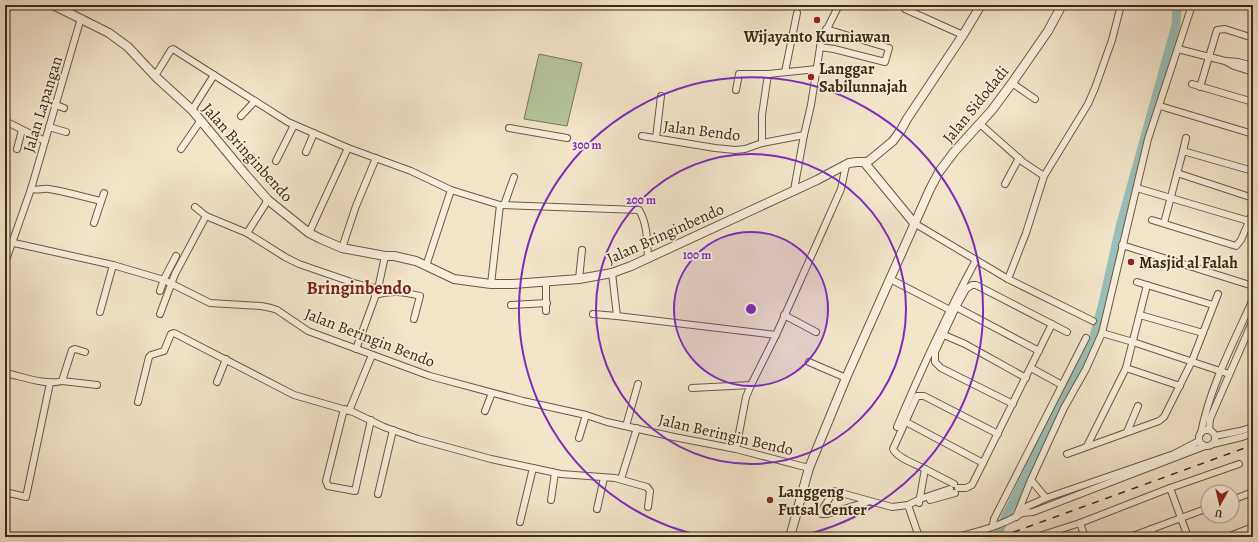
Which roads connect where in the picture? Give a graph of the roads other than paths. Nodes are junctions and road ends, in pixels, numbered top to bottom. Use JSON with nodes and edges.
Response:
{"nodes":[{"id":1,"x":53,"y":5,"type":"edge"},
{"id":2,"x":839,"y":5,"type":"edge"},
{"id":3,"x":904,"y":5,"type":"edge"},
{"id":4,"x":981,"y":5,"type":"edge"},
{"id":5,"x":1062,"y":5,"type":"edge"},
{"id":6,"x":1121,"y":5,"type":"edge"},
{"id":7,"x":1192,"y":5,"type":"edge"},
{"id":8,"x":1249,"y":5,"type":"edge"},
{"id":9,"x":1253,"y":6,"type":"edge"},
{"id":10,"x":797,"y":13,"type":"dead end"},
{"id":11,"x":81,"y":18,"type":"junction"},
{"id":12,"x":826,"y":29,"type":"junction"},
{"id":13,"x":963,"y":35,"type":"junction"},
{"id":14,"x":1253,"y":38,"type":"edge"},
{"id":15,"x":820,"y":47,"type":"junction"},
{"id":16,"x":1178,"y":49,"type":"junction"},
{"id":17,"x":1209,"y":56,"type":"junction"},
{"id":18,"x":1225,"y":61,"type":"junction"},
{"id":19,"x":1253,"y":66,"type":"edge"},
{"id":20,"x":817,"y":69,"type":"junction"},
{"id":21,"x":785,"y":72,"type":"junction"},
{"id":22,"x":1253,"y":72,"type":"edge"},
{"id":23,"x":153,"y":74,"type":"junction"},
{"id":24,"x":768,"y":74,"type":"junction"},
{"id":25,"x":214,"y":75,"type":"junction"},
{"id":26,"x":1012,"y":83,"type":"junction"},
{"id":27,"x":1192,"y":84,"type":"dead end"},
{"id":28,"x":1200,"y":87,"type":"junction"},
{"id":29,"x":736,"y":90,"type":"dead end"},
{"id":30,"x":59,"y":93,"type":"junction"},
{"id":31,"x":66,"y":96,"type":"dead end"},
{"id":32,"x":661,"y":96,"type":"dead end"},
{"id":33,"x":1035,"y":99,"type":"dead end"},
{"id":34,"x":255,"y":101,"type":"junction"},
{"id":35,"x":1253,"y":102,"type":"edge"},
{"id":36,"x":56,"y":105,"type":"junction"},
{"id":37,"x":1160,"y":106,"type":"junction"},
{"id":38,"x":64,"y":108,"type":"dead end"},
{"id":39,"x":192,"y":110,"type":"junction"},
{"id":40,"x":241,"y":116,"type":"dead end"},
{"id":41,"x":201,"y":120,"type":"junction"},
{"id":42,"x":5,"y":121,"type":"edge"},
{"id":43,"x":980,"y":124,"type":"junction"},
{"id":44,"x":294,"y":125,"type":"junction"},
{"id":45,"x":49,"y":127,"type":"junction"},
{"id":46,"x":509,"y":128,"type":"dead end"},
{"id":47,"x":22,"y":130,"type":"junction"},
{"id":48,"x":66,"y":132,"type":"dead end"},
{"id":49,"x":314,"y":134,"type":"junction"},
{"id":50,"x":804,"y":134,"type":"junction"},
{"id":51,"x":1253,"y":134,"type":"edge"},
{"id":52,"x":642,"y":136,"type":"dead end"},
{"id":53,"x":567,"y":138,"type":"dead end"},
{"id":54,"x":656,"y":138,"type":"junction"},
{"id":55,"x":1186,"y":138,"type":"dead end"},
{"id":56,"x":45,"y":141,"type":"junction"},
{"id":57,"x":762,"y":143,"type":"junction"},
{"id":58,"x":348,"y":148,"type":"junction"},
{"id":59,"x":17,"y":149,"type":"dead end"},
{"id":60,"x":181,"y":149,"type":"dead end"},
{"id":61,"x":1183,"y":151,"type":"junction"},
{"id":62,"x":306,"y":152,"type":"dead end"},
{"id":63,"x":376,"y":158,"type":"junction"},
{"id":64,"x":1018,"y":158,"type":"junction"},
{"id":65,"x":276,"y":161,"type":"dead end"},
{"id":66,"x":860,"y":162,"type":"junction"},
{"id":67,"x":846,"y":165,"type":"junction"},
{"id":68,"x":1253,"y":171,"type":"edge"},
{"id":69,"x":1177,"y":173,"type":"junction"},
{"id":70,"x":1044,"y":176,"type":"junction"},
{"id":71,"x":514,"y":177,"type":"dead end"},
{"id":72,"x":1005,"y":184,"type":"dead end"},
{"id":73,"x":1137,"y":188,"type":"junction"},
{"id":74,"x":31,"y":189,"type":"junction"},
{"id":75,"x":451,"y":190,"type":"junction"},
{"id":76,"x":794,"y":190,"type":"junction"},
{"id":77,"x":104,"y":193,"type":"dead end"},
{"id":78,"x":1253,"y":198,"type":"edge"},
{"id":79,"x":1170,"y":199,"type":"junction"},
{"id":80,"x":268,"y":200,"type":"junction"},
{"id":81,"x":101,"y":201,"type":"junction"},
{"id":82,"x":502,"y":205,"type":"junction"},
{"id":83,"x":195,"y":207,"type":"dead end"},
{"id":84,"x":1253,"y":212,"type":"edge"},
{"id":85,"x":206,"y":216,"type":"junction"},
{"id":86,"x":1152,"y":220,"type":"dead end"},
{"id":87,"x":1251,"y":222,"type":"edge"},
{"id":88,"x":94,"y":223,"type":"dead end"},
{"id":89,"x":1164,"y":223,"type":"junction"},
{"id":90,"x":914,"y":224,"type":"junction"},
{"id":91,"x":247,"y":233,"type":"junction"},
{"id":92,"x":309,"y":233,"type":"junction"},
{"id":93,"x":5,"y":241,"type":"edge"},
{"id":94,"x":13,"y":242,"type":"junction"},
{"id":95,"x":1122,"y":245,"type":"junction"},
{"id":96,"x":342,"y":248,"type":"junction"},
{"id":97,"x":582,"y":250,"type":"dead end"},
{"id":98,"x":176,"y":256,"type":"dead end"},
{"id":99,"x":385,"y":256,"type":"junction"},
{"id":100,"x":648,"y":259,"type":"junction"},
{"id":101,"x":976,"y":260,"type":"junction"},
{"id":102,"x":5,"y":263,"type":"edge"},
{"id":103,"x":113,"y":265,"type":"junction"},
{"id":104,"x":426,"y":266,"type":"junction"},
{"id":105,"x":612,"y":273,"type":"junction"},
{"id":106,"x":579,"y":279,"type":"junction"},
{"id":107,"x":890,"y":279,"type":"junction"},
{"id":108,"x":1008,"y":279,"type":"junction"},
{"id":109,"x":167,"y":281,"type":"junction"},
{"id":110,"x":546,"y":281,"type":"junction"},
{"id":111,"x":1136,"y":282,"type":"dead end"},
{"id":112,"x":491,"y":284,"type":"junction"},
{"id":113,"x":1147,"y":286,"type":"junction"},
{"id":114,"x":1253,"y":286,"type":"edge"},
{"id":115,"x":160,"y":291,"type":"dead end"},
{"id":116,"x":377,"y":292,"type":"junction"},
{"id":117,"x":1218,"y":294,"type":"dead end"},
{"id":118,"x":1253,"y":299,"type":"edge"},
{"id":119,"x":547,"y":303,"type":"junction"},
{"id":120,"x":511,"y":305,"type":"dead end"},
{"id":121,"x":1213,"y":305,"type":"junction"},
{"id":122,"x":956,"y":307,"type":"junction"},
{"id":123,"x":950,"y":310,"type":"junction"},
{"id":124,"x":546,"y":311,"type":"dead end"},
{"id":125,"x":100,"y":312,"type":"dead end"},
{"id":126,"x":160,"y":314,"type":"dead end"},
{"id":127,"x":593,"y":314,"type":"dead end"},
{"id":128,"x":784,"y":315,"type":"junction"},
{"id":129,"x":1140,"y":315,"type":"junction"},
{"id":130,"x":617,"y":316,"type":"junction"},
{"id":131,"x":414,"y":319,"type":"dead end"},
{"id":132,"x":1253,"y":320,"type":"edge"},
{"id":133,"x":1093,"y":321,"type":"dead end"},
{"id":134,"x":1052,"y":324,"type":"junction"},
{"id":135,"x":816,"y":332,"type":"dead end"},
{"id":136,"x":1067,"y":332,"type":"dead end"},
{"id":137,"x":1203,"y":333,"type":"junction"},
{"id":138,"x":1102,"y":334,"type":"junction"},
{"id":139,"x":776,"y":335,"type":"junction"},
{"id":140,"x":944,"y":335,"type":"junction"},
{"id":141,"x":1086,"y":338,"type":"dead end"},
{"id":142,"x":1133,"y":342,"type":"junction"},
{"id":143,"x":356,"y":349,"type":"junction"},
{"id":144,"x":1039,"y":351,"type":"junction"},
{"id":145,"x":84,"y":352,"type":"dead end"},
{"id":146,"x":372,"y":355,"type":"junction"},
{"id":147,"x":226,"y":359,"type":"junction"},
{"id":148,"x":1192,"y":361,"type":"junction"},
{"id":149,"x":809,"y":362,"type":"dead end"},
{"id":150,"x":1031,"y":368,"type":"junction"},
{"id":151,"x":1126,"y":368,"type":"junction"},
{"id":152,"x":1221,"y":371,"type":"junction"},
{"id":153,"x":5,"y":372,"type":"edge"},
{"id":154,"x":1229,"y":374,"type":"junction"},
{"id":155,"x":846,"y":378,"type":"junction"},
{"id":156,"x":1026,"y":378,"type":"junction"},
{"id":157,"x":62,"y":380,"type":"junction"},
{"id":158,"x":217,"y":382,"type":"dead end"},
{"id":159,"x":50,"y":383,"type":"junction"},
{"id":160,"x":638,"y":384,"type":"dead end"},
{"id":161,"x":751,"y":385,"type":"junction"},
{"id":162,"x":1062,"y":385,"type":"junction"},
{"id":163,"x":97,"y":386,"type":"dead end"},
{"id":164,"x":1180,"y":386,"type":"junction"},
{"id":165,"x":692,"y":388,"type":"dead end"},
{"id":166,"x":492,"y":393,"type":"junction"},
{"id":167,"x":138,"y":402,"type":"dead end"},
{"id":168,"x":1013,"y":404,"type":"junction"},
{"id":169,"x":1138,"y":406,"type":"dead end"},
{"id":170,"x":346,"y":410,"type":"junction"},
{"id":171,"x":486,"y":410,"type":"dead end"},
{"id":172,"x":586,"y":415,"type":"junction"},
{"id":173,"x":371,"y":420,"type":"junction"},
{"id":174,"x":906,"y":422,"type":"junction"},
{"id":175,"x":626,"y":426,"type":"junction"},
{"id":176,"x":897,"y":427,"type":"dead end"},
{"id":177,"x":1253,"y":427,"type":"edge"},
{"id":178,"x":637,"y":428,"type":"junction"},
{"id":179,"x":825,"y":428,"type":"joint"},
{"id":180,"x":393,"y":430,"type":"junction"},
{"id":181,"x":1209,"y":430,"type":"junction"},
{"id":182,"x":1127,"y":432,"type":"junction"},
{"id":183,"x":1201,"y":433,"type":"junction"},
{"id":184,"x":1253,"y":433,"type":"edge"},
{"id":185,"x":998,"y":434,"type":"junction"},
{"id":186,"x":1215,"y":436,"type":"junction"},
{"id":187,"x":580,"y":438,"type":"dead end"},
{"id":188,"x":1199,"y":441,"type":"junction"},
{"id":189,"x":1213,"y":444,"type":"junction"},
{"id":190,"x":1087,"y":446,"type":"junction"},
{"id":191,"x":1205,"y":446,"type":"junction"},
{"id":192,"x":736,"y":449,"type":"junction"},
{"id":193,"x":1067,"y":454,"type":"dead end"},
{"id":194,"x":983,"y":463,"type":"junction"},
{"id":195,"x":1239,"y":464,"type":"dead end"},
{"id":196,"x":533,"y":468,"type":"junction"},
{"id":197,"x":809,"y":468,"type":"junction"},
{"id":198,"x":925,"y":469,"type":"junction"},
{"id":199,"x":555,"y":473,"type":"junction"},
{"id":200,"x":604,"y":478,"type":"junction"},
{"id":201,"x":621,"y":479,"type":"junction"},
{"id":202,"x":1031,"y":480,"type":"junction"},
{"id":203,"x":954,"y":488,"type":"junction"},
{"id":204,"x":1170,"y":488,"type":"junction"},
{"id":205,"x":5,"y":492,"type":"edge"},
{"id":206,"x":1253,"y":492,"type":"edge"},
{"id":207,"x":378,"y":494,"type":"dead end"},
{"id":208,"x":1240,"y":497,"type":"edge"},
{"id":209,"x":1046,"y":498,"type":"junction"},
{"id":210,"x":551,"y":500,"type":"dead end"},
{"id":211,"x":870,"y":501,"type":"junction"},
{"id":212,"x":1039,"y":501,"type":"junction"},
{"id":213,"x":915,"y":503,"type":"junction"},
{"id":214,"x":648,"y":507,"type":"dead end"},
{"id":215,"x":1043,"y":508,"type":"junction"},
{"id":216,"x":597,"y":509,"type":"dead end"},
{"id":217,"x":1200,"y":511,"type":"edge"},
{"id":218,"x":1016,"y":516,"type":"junction"},
{"id":219,"x":1181,"y":518,"type":"junction"},
{"id":220,"x":520,"y":522,"type":"dead end"},
{"id":221,"x":1080,"y":523,"type":"junction"},
{"id":222,"x":993,"y":526,"type":"junction"},
{"id":223,"x":1253,"y":527,"type":"edge"},
{"id":224,"x":1151,"y":529,"type":"junction"},
{"id":225,"x":1054,"y":534,"type":"edge"},
{"id":226,"x":790,"y":537,"type":"edge"},
{"id":227,"x":919,"y":537,"type":"edge"},
{"id":228,"x":957,"y":537,"type":"edge"},
{"id":229,"x":1036,"y":537,"type":"edge"},
{"id":230,"x":1085,"y":537,"type":"edge"},
{"id":231,"x":1130,"y":537,"type":"edge"},
{"id":232,"x":1154,"y":537,"type":"edge"},
{"id":233,"x":1188,"y":537,"type":"edge"},
{"id":234,"x":1227,"y":537,"type":"edge"}],
"edges":[{"from":1,"to":11,"type":"street","name":"Jalan Bringinbendo"},
{"from":2,"to":12,"type":"street"},
{"from":3,"to":13,"type":"street"},
{"from":4,"to":13,"type":"street"},
{"from":5,"to":26,"type":"street","name":"Jalan Sidodadi"},
{"from":6,"to":70,"type":"street"},
{"from":7,"to":16,"type":"street"},
{"from":8,"to":9,"type":"street"},
{"from":10,"to":21,"type":"street"},
{"from":11,"to":23,"type":"street","name":"Jalan Bringinbendo"},
{"from":11,"to":30,"type":"street","name":"Jalan Lapangan"},
{"from":12,"to":15,"type":"street"},
{"from":12,"to":15,"type":"street"},
{"from":13,"to":66,"type":"street"},
{"from":14,"to":17,"type":"street"},
{"from":15,"to":20,"type":"street"},
{"from":16,"to":17,"type":"street"},
{"from":16,"to":37,"type":"street"},
{"from":17,"to":18,"type":"street"},
{"from":17,"to":28,"type":"street"},
{"from":18,"to":19,"type":"street"},
{"from":18,"to":22,"type":"street"},
{"from":20,"to":21,"type":"street"},
{"from":20,"to":50,"type":"street"},
{"from":21,"to":24,"type":"street"},
{"from":23,"to":25,"type":"street"},
{"from":23,"to":39,"type":"street","name":"Jalan Bringinbendo"},
{"from":24,"to":29,"type":"street"},
{"from":24,"to":57,"type":"street"},
{"from":25,"to":34,"type":"street"},
{"from":25,"to":39,"type":"street"},
{"from":26,"to":33,"type":"street"},
{"from":26,"to":43,"type":"street","name":"Jalan Sidodadi"},
{"from":27,"to":28,"type":"street"},
{"from":28,"to":35,"type":"street"},
{"from":30,"to":31,"type":"street"},
{"from":30,"to":36,"type":"street","name":"Jalan Lapangan"},
{"from":32,"to":54,"type":"street"},
{"from":34,"to":40,"type":"street"},
{"from":34,"to":44,"type":"street"},
{"from":36,"to":38,"type":"street"},
{"from":36,"to":45,"type":"street","name":"Jalan Lapangan"},
{"from":37,"to":51,"type":"street"},
{"from":37,"to":73,"type":"street"},
{"from":39,"to":41,"type":"street","name":"Jalan Bringinbendo"},
{"from":41,"to":60,"type":"street"},
{"from":41,"to":80,"type":"street","name":"Jalan Bringinbendo"},
{"from":42,"to":47,"type":"street"},
{"from":43,"to":64,"type":"street"},
{"from":43,"to":90,"type":"street","name":"Jalan Sidodadi"},
{"from":44,"to":49,"type":"street"},
{"from":44,"to":65,"type":"street"},
{"from":45,"to":48,"type":"street"},
{"from":45,"to":56,"type":"street","name":"Jalan Lapangan"},
{"from":46,"to":53,"type":"street"},
{"from":47,"to":56,"type":"street"},
{"from":47,"to":59,"type":"street"},
{"from":49,"to":58,"type":"street"},
{"from":49,"to":62,"type":"street"},
{"from":50,"to":57,"type":"street","name":"Jalan Bendo"},
{"from":50,"to":76,"type":"street"},
{"from":52,"to":54,"type":"street","name":"Jalan Bendo"},
{"from":54,"to":57,"type":"street","name":"Jalan Bendo"},
{"from":55,"to":61,"type":"street"},
{"from":56,"to":74,"type":"street","name":"Jalan Lapangan"},
{"from":58,"to":63,"type":"street"},
{"from":58,"to":92,"type":"street"},
{"from":61,"to":68,"type":"street"},
{"from":61,"to":69,"type":"street"},
{"from":63,"to":75,"type":"street"},
{"from":63,"to":96,"type":"street"},
{"from":64,"to":70,"type":"street"},
{"from":64,"to":72,"type":"street"},
{"from":66,"to":67,"type":"street","name":"Jalan Bringinbendo"},
{"from":66,"to":90,"type":"street"},
{"from":67,"to":76,"type":"street","name":"Jalan Bringinbendo"},
{"from":67,"to":128,"type":"street"},
{"from":69,"to":78,"type":"street"},
{"from":69,"to":79,"type":"street"},
{"from":70,"to":108,"type":"street"},
{"from":71,"to":82,"type":"street"},
{"from":73,"to":79,"type":"street"},
{"from":73,"to":95,"type":"street"},
{"from":74,"to":81,"type":"street"},
{"from":74,"to":94,"type":"street","name":"Jalan Lapangan"},
{"from":75,"to":82,"type":"street"},
{"from":75,"to":104,"type":"street"},
{"from":76,"to":100,"type":"street","name":"Jalan Bringinbendo"},
{"from":77,"to":81,"type":"street"},
{"from":79,"to":87,"type":"street"},
{"from":79,"to":89,"type":"street"},
{"from":80,"to":91,"type":"street"},
{"from":80,"to":92,"type":"street","name":"Jalan Bringinbendo"},
{"from":81,"to":88,"type":"street"},
{"from":82,"to":100,"type":"street"},
{"from":82,"to":112,"type":"street"},
{"from":83,"to":85,"type":"street"},
{"from":84,"to":87,"type":"street"},
{"from":85,"to":91,"type":"street"},
{"from":85,"to":109,"type":"street"},
{"from":86,"to":89,"type":"street"},
{"from":87,"to":89,"type":"street"},
{"from":90,"to":101,"type":"street"},
{"from":90,"to":107,"type":"street","name":"Jalan Sidodadi"},
{"from":91,"to":116,"type":"street"},
{"from":92,"to":96,"type":"street","name":"Jalan Bringinbendo"},
{"from":93,"to":94,"type":"street","name":"Jalan Beringin Bendo"},
{"from":94,"to":102,"type":"street","name":"Jalan Lapangan"},
{"from":94,"to":103,"type":"street","name":"Jalan Beringin Bendo"},
{"from":95,"to":114,"type":"street"},
{"from":95,"to":138,"type":"street"},
{"from":96,"to":99,"type":"street","name":"Jalan Bringinbendo"},
{"from":97,"to":106,"type":"street"},
{"from":98,"to":109,"type":"street"},
{"from":99,"to":104,"type":"street","name":"Jalan Bringinbendo"},
{"from":99,"to":116,"type":"street"},
{"from":100,"to":105,"type":"street","name":"Jalan Bringinbendo"},
{"from":101,"to":108,"type":"street"},
{"from":101,"to":123,"type":"street"},
{"from":103,"to":109,"type":"street","name":"Jalan Beringin Bendo"},
{"from":103,"to":125,"type":"street"},
{"from":104,"to":112,"type":"street","name":"Jalan Bringinbendo"},
{"from":105,"to":106,"type":"street","name":"Jalan Bringinbendo"},
{"from":105,"to":130,"type":"street"},
{"from":106,"to":110,"type":"street","name":"Jalan Bringinbendo"},
{"from":107,"to":123,"type":"street"},
{"from":107,"to":155,"type":"street","name":"Jalan Sidodadi"},
{"from":108,"to":133,"type":"street"},
{"from":109,"to":115,"type":"street"},
{"from":109,"to":126,"type":"street"},
{"from":109,"to":143,"type":"street","name":"Jalan Beringin Bendo"},
{"from":110,"to":112,"type":"street","name":"Jalan Bringinbendo"},
{"from":110,"to":119,"type":"street"},
{"from":111,"to":113,"type":"street"},
{"from":113,"to":121,"type":"street"},
{"from":113,"to":129,"type":"street"},
{"from":116,"to":131,"type":"street"},
{"from":116,"to":143,"type":"street"},
{"from":117,"to":121,"type":"street"},
{"from":118,"to":152,"type":"street"},
{"from":119,"to":120,"type":"street"},
{"from":119,"to":124,"type":"street"},
{"from":121,"to":137,"type":"street"},
{"from":122,"to":134,"type":"street"},
{"from":122,"to":140,"type":"street"},
{"from":122,"to":144,"type":"street"},
{"from":123,"to":176,"type":"street"},
{"from":127,"to":130,"type":"street"},
{"from":128,"to":135,"type":"street"},
{"from":128,"to":139,"type":"street"},
{"from":129,"to":137,"type":"street"},
{"from":129,"to":142,"type":"street"},
{"from":130,"to":139,"type":"street"},
{"from":132,"to":154,"type":"street"},
{"from":134,"to":136,"type":"street"},
{"from":134,"to":144,"type":"street"},
{"from":137,"to":148,"type":"street"},
{"from":138,"to":142,"type":"street"},
{"from":138,"to":202,"type":"street"},
{"from":139,"to":161,"type":"street"},
{"from":140,"to":156,"type":"street"},
{"from":140,"to":168,"type":"street"},
{"from":141,"to":162,"type":"street"},
{"from":142,"to":148,"type":"street"},
{"from":142,"to":151,"type":"street"},
{"from":143,"to":146,"type":"street","name":"Jalan Beringin Bendo"},
{"from":144,"to":150,"type":"street"},
{"from":145,"to":157,"type":"street"},
{"from":146,"to":166,"type":"street","name":"Jalan Beringin Bendo"},
{"from":146,"to":170,"type":"street"},
{"from":147,"to":158,"type":"street"},
{"from":147,"to":167,"type":"street"},
{"from":147,"to":170,"type":"street"},
{"from":148,"to":152,"type":"street"},
{"from":148,"to":164,"type":"street"},
{"from":149,"to":155,"type":"street"},
{"from":150,"to":156,"type":"street"},
{"from":150,"to":162,"type":"street"},
{"from":151,"to":164,"type":"street"},
{"from":151,"to":190,"type":"street"},
{"from":152,"to":154,"type":"street"},
{"from":152,"to":183,"type":"street"},
{"from":153,"to":159,"type":"street"},
{"from":154,"to":181,"type":"street"},
{"from":155,"to":179,"type":"street","name":"Jalan Sidodadi"},
{"from":156,"to":168,"type":"street"},
{"from":157,"to":159,"type":"street"},
{"from":157,"to":163,"type":"street"},
{"from":159,"to":205,"type":"street"},
{"from":160,"to":175,"type":"street"},
{"from":161,"to":165,"type":"street"},
{"from":161,"to":192,"type":"street"},
{"from":162,"to":222,"type":"street"},
{"from":164,"to":182,"type":"street"},
{"from":166,"to":171,"type":"street"},
{"from":166,"to":172,"type":"street","name":"Jalan Beringin Bendo"},
{"from":168,"to":185,"type":"street"},
{"from":169,"to":182,"type":"street"},
{"from":170,"to":173,"type":"street"},
{"from":170,"to":173,"type":"street"},
{"from":172,"to":175,"type":"street","name":"Jalan Beringin Bendo"},
{"from":172,"to":187,"type":"street"},
{"from":173,"to":180,"type":"street"},
{"from":174,"to":185,"type":"street"},
{"from":174,"to":194,"type":"street"},
{"from":174,"to":198,"type":"street"},
{"from":175,"to":178,"type":"street","name":"Jalan Beringin Bendo"},
{"from":177,"to":186,"type":"street"},
{"from":178,"to":192,"type":"street","name":"Jalan Beringin Bendo"},
{"from":178,"to":201,"type":"street","name":"Jalan Beringin Bendo"},
{"from":179,"to":197,"type":"street","name":"Jalan Beringin Bendo"},
{"from":180,"to":196,"type":"street"},
{"from":180,"to":207,"type":"street"},
{"from":181,"to":183,"type":"street"},
{"from":181,"to":186,"type":"street"},
{"from":182,"to":190,"type":"street"},
{"from":183,"to":188,"type":"street"},
{"from":184,"to":189,"type":"street"},
{"from":185,"to":194,"type":"street"},
{"from":186,"to":189,"type":"street"},
{"from":188,"to":191,"type":"street"},
{"from":188,"to":209,"type":"street"},
{"from":189,"to":191,"type":"street"},
{"from":190,"to":193,"type":"street"},
{"from":191,"to":215,"type":"street"},
{"from":192,"to":197,"type":"street","name":"Jalan Beringin Bendo"},
{"from":194,"to":203,"type":"street"},
{"from":195,"to":204,"type":"street"},
{"from":196,"to":199,"type":"street"},
{"from":196,"to":220,"type":"street"},
{"from":197,"to":226,"type":"street","name":"Jalan Beringin Bendo"},
{"from":198,"to":203,"type":"street"},
{"from":198,"to":213,"type":"street"},
{"from":199,"to":200,"type":"street"},
{"from":199,"to":210,"type":"street"},
{"from":200,"to":201,"type":"street"},
{"from":200,"to":216,"type":"street"},
{"from":201,"to":214,"type":"street"},
{"from":202,"to":209,"type":"street"},
{"from":202,"to":218,"type":"street"},
{"from":203,"to":213,"type":"street"},
{"from":204,"to":219,"type":"street"},
{"from":204,"to":221,"type":"street"},
{"from":206,"to":208,"type":"street"},
{"from":209,"to":212,"type":"street"},
{"from":211,"to":211,"type":"street"},
{"from":211,"to":213,"type":"street"},
{"from":212,"to":215,"type":"street"},
{"from":212,"to":218,"type":"street"},
{"from":213,"to":227,"type":"street"},
{"from":215,"to":218,"type":"street"},
{"from":217,"to":219,"type":"street"},
{"from":218,"to":222,"type":"street"},
{"from":219,"to":224,"type":"street"},
{"from":219,"to":233,"type":"street"},
{"from":221,"to":225,"type":"street"},
{"from":221,"to":230,"type":"street"},
{"from":222,"to":228,"type":"street"},
{"from":223,"to":234,"type":"street"},
{"from":224,"to":231,"type":"street"},
{"from":224,"to":232,"type":"street"},
{"from":225,"to":229,"type":"street"}]}
